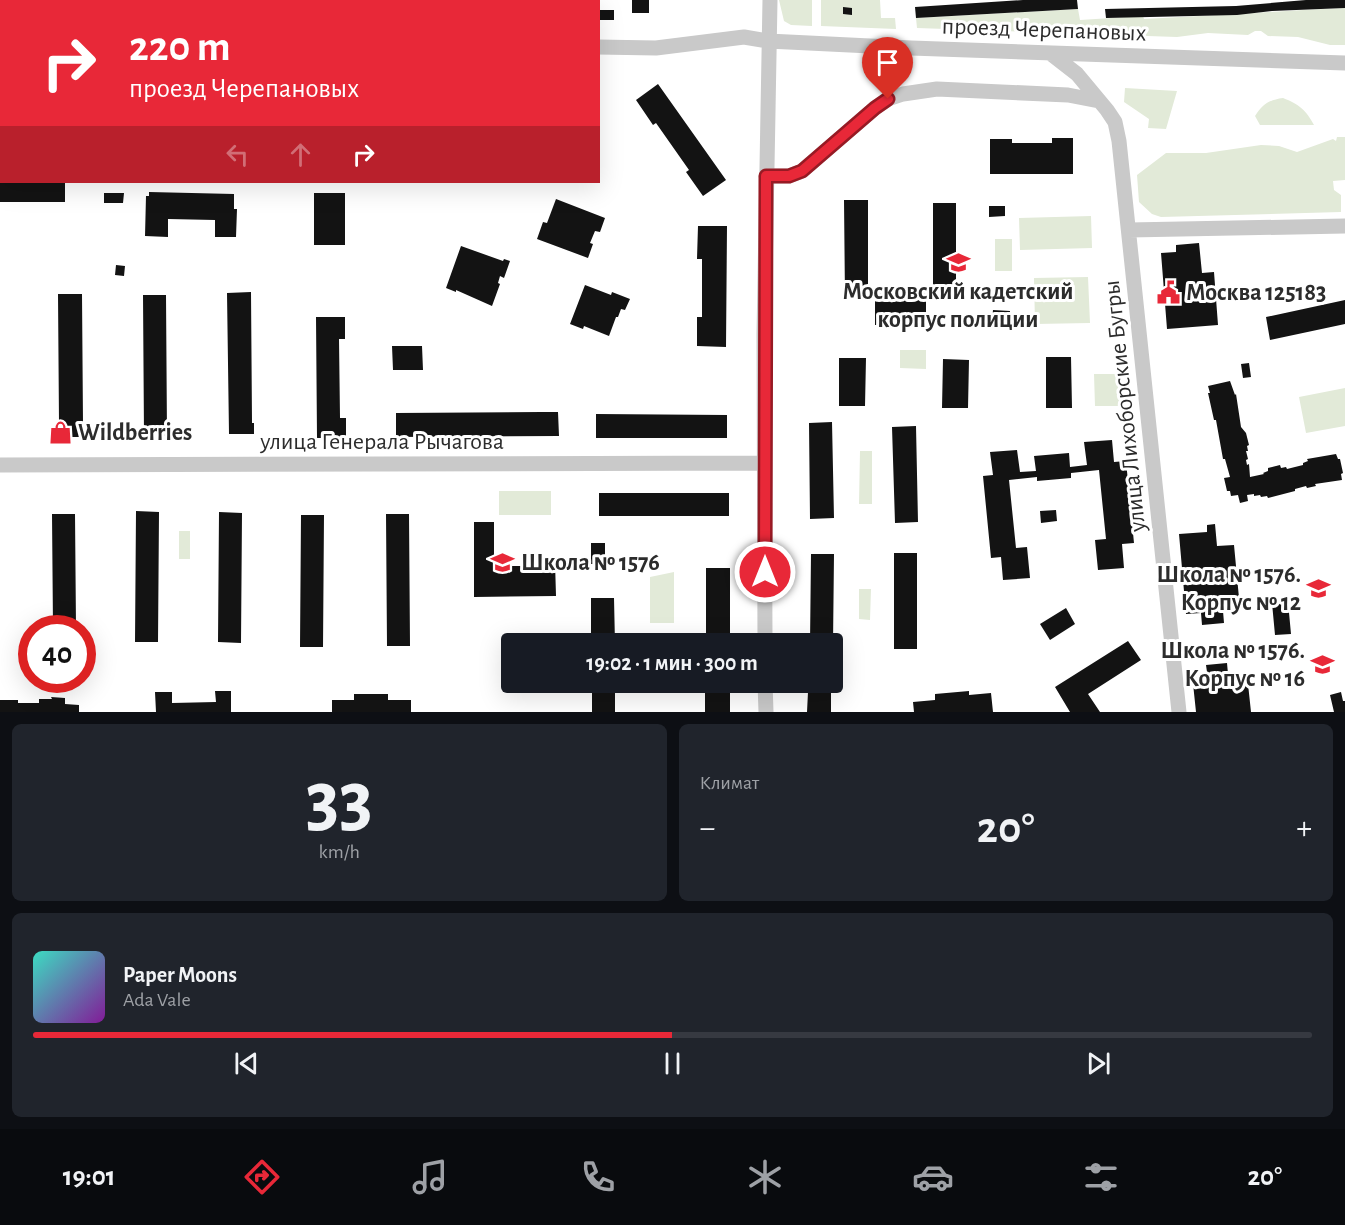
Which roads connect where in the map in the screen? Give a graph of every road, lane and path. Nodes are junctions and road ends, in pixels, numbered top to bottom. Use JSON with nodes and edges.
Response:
{"nodes":[{"id":1,"x":770,"y":0,"type":"edge"},
{"id":2,"x":768,"y":41,"type":"junction"},
{"id":3,"x":600,"y":47,"type":"edge"},
{"id":4,"x":1050,"y":52,"type":"junction"},
{"id":5,"x":1345,"y":63,"type":"edge"},
{"id":6,"x":1099,"y":101,"type":"junction"},
{"id":7,"x":766,"y":176,"type":"junction"},
{"id":8,"x":1345,"y":226,"type":"edge"},
{"id":9,"x":1129,"y":230,"type":"junction"},
{"id":10,"x":764,"y":463,"type":"junction"},
{"id":11,"x":0,"y":465,"type":"edge"},
{"id":12,"x":765,"y":633,"type":"edge"},
{"id":13,"x":765,"y":693,"type":"edge"},
{"id":14,"x":765,"y":712,"type":"edge"},
{"id":15,"x":1179,"y":712,"type":"edge"}],
"edges":[{"from":1,"to":2,"type":"street"},
{"from":2,"to":3,"type":"street","name":"проезд Черепановых"},
{"from":2,"to":4,"type":"street","name":"проезд Черепановых"},
{"from":2,"to":7,"type":"street"},
{"from":4,"to":5,"type":"street","name":"проезд Черепановых"},
{"from":4,"to":6,"type":"street","name":"улица Лихоборские Бугры"},
{"from":6,"to":7,"type":"street"},
{"from":6,"to":9,"type":"street","name":"улица Лихоборские Бугры"},
{"from":7,"to":10,"type":"street"},
{"from":8,"to":9,"type":"street"},
{"from":9,"to":15,"type":"street","name":"улица Лихоборские Бугры"},
{"from":10,"to":11,"type":"street","name":"улица Генерала Рычагова"},
{"from":10,"to":12,"type":"street"},
{"from":13,"to":14,"type":"street"}]}
